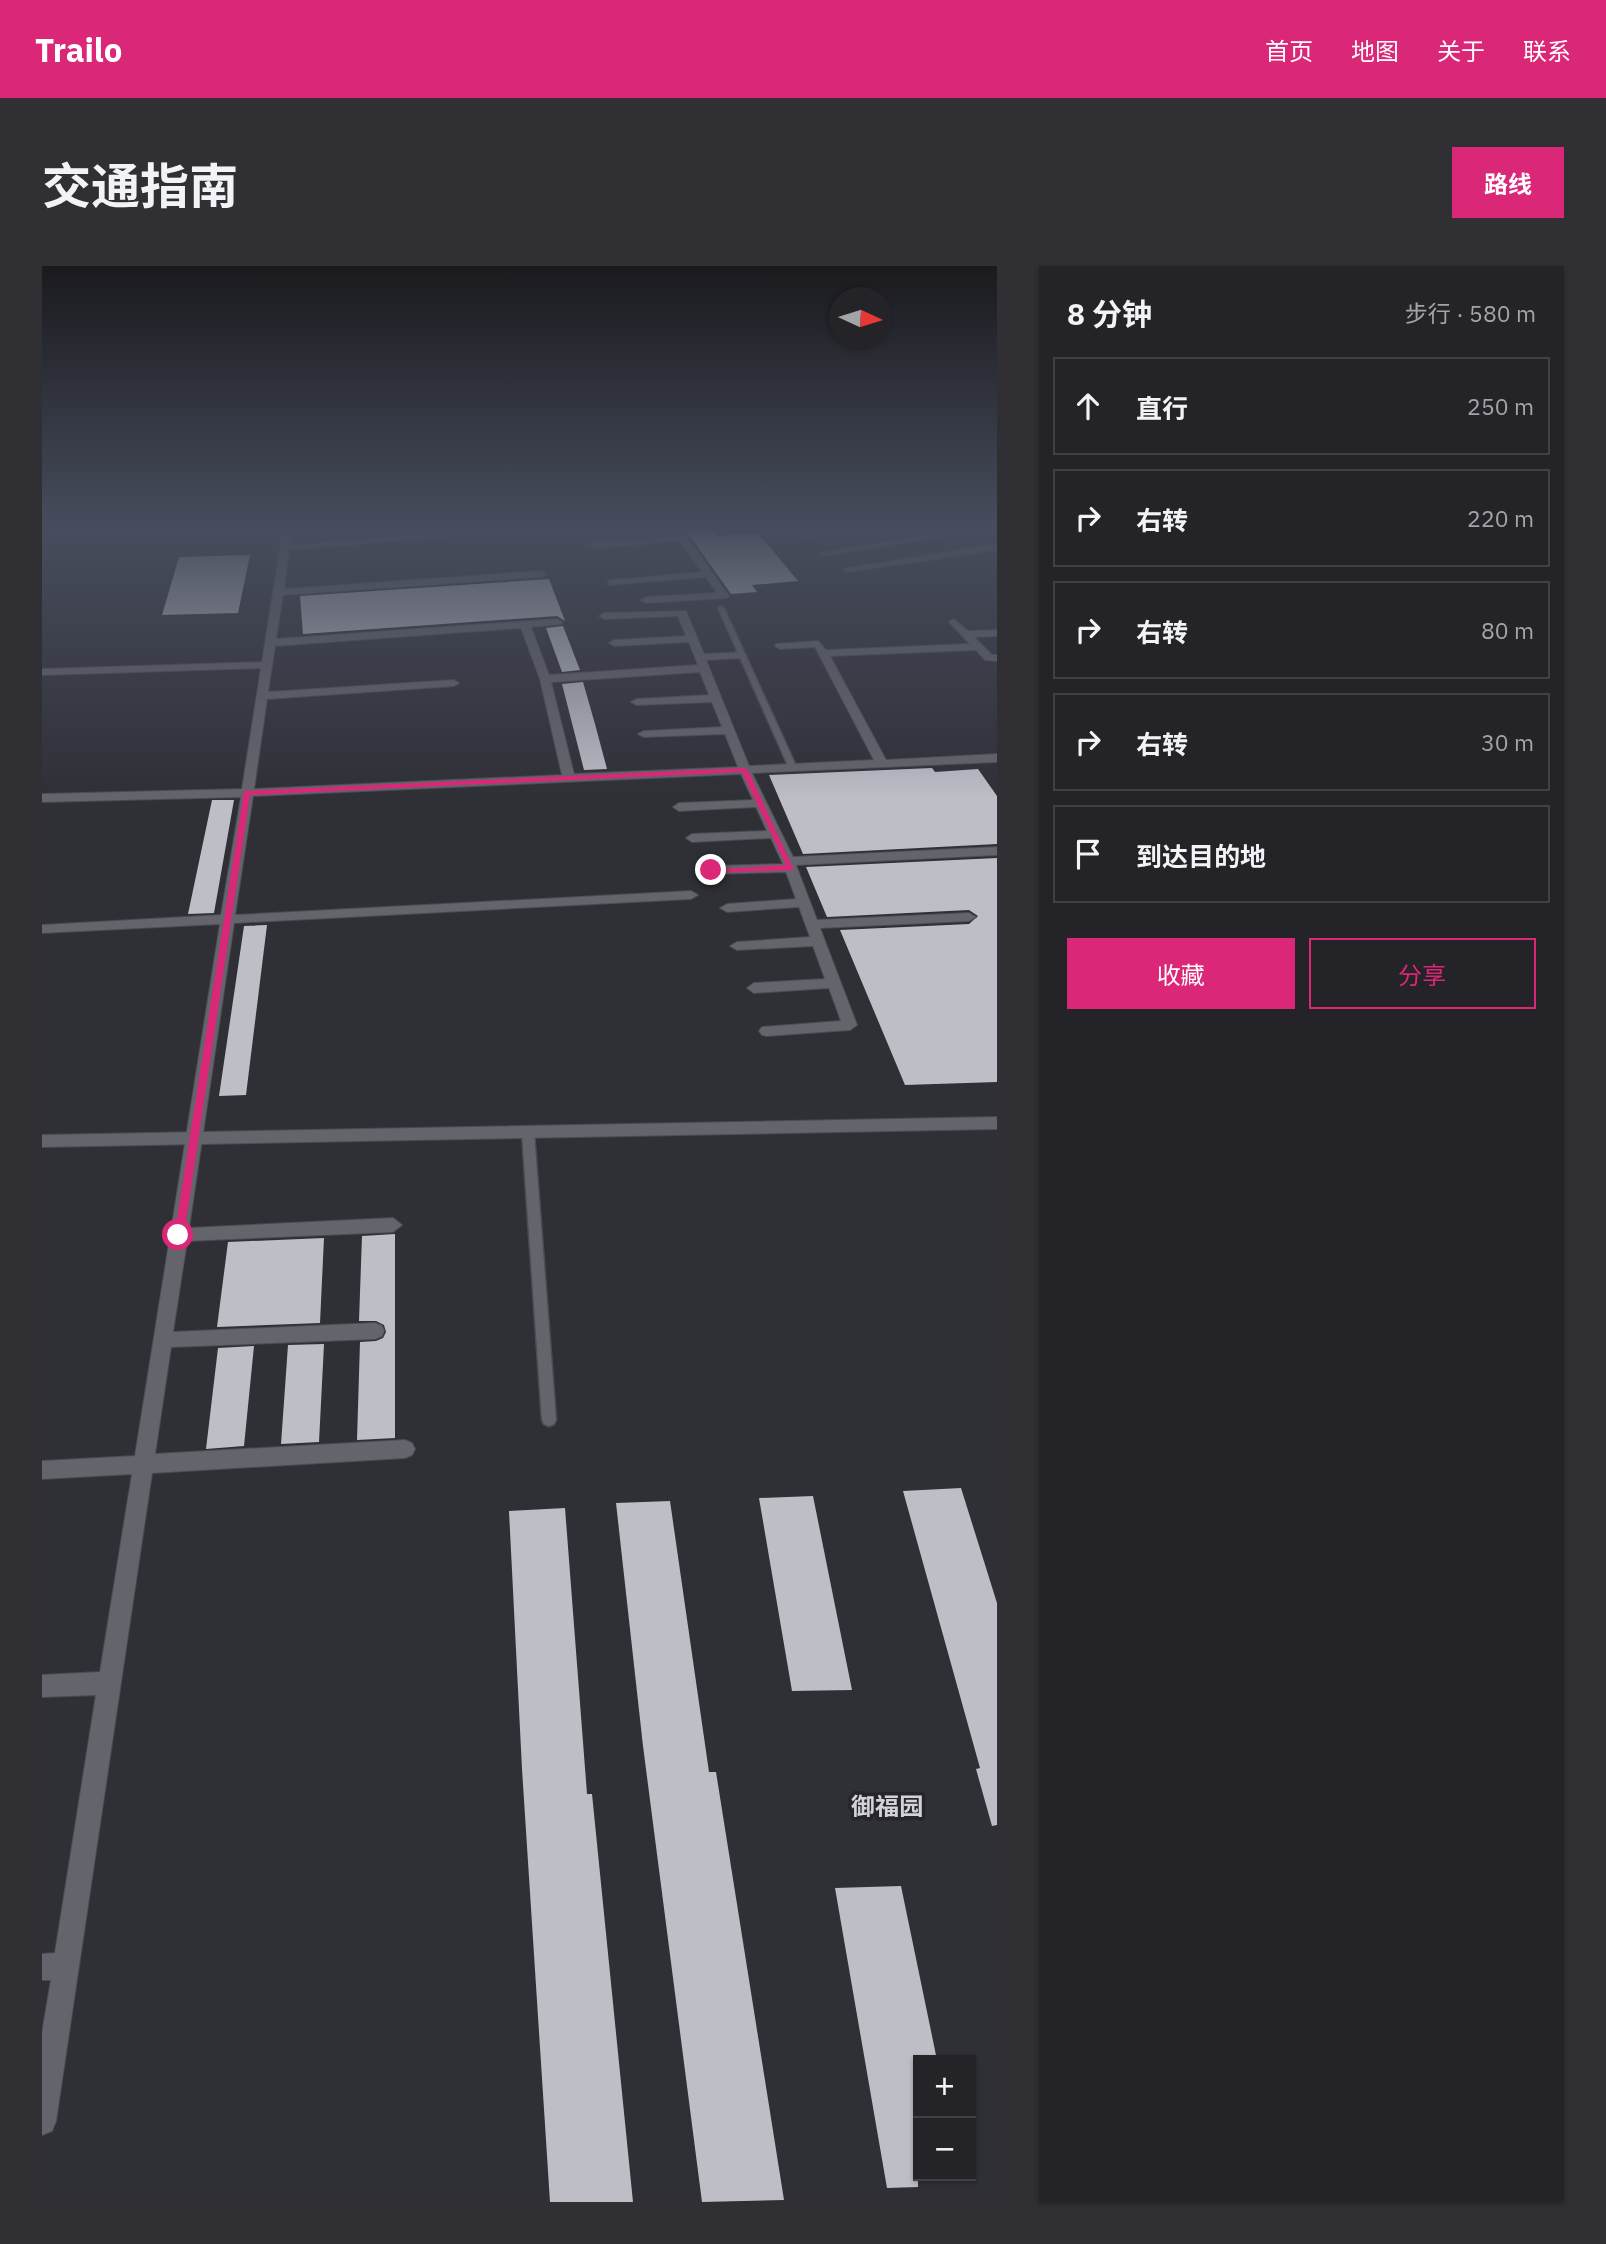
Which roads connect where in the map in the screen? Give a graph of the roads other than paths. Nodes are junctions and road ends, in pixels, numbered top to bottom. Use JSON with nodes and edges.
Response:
{"nodes":[{"id":1,"x":273,"y":619,"type":"edge"},
{"id":2,"x":685,"y":619,"type":"edge"},
{"id":3,"x":727,"y":619,"type":"edge"},
{"id":4,"x":557,"y":622,"type":"dead end"},
{"id":5,"x":954,"y":622,"type":"dead end"},
{"id":6,"x":525,"y":625,"type":"junction"},
{"id":7,"x":997,"y":633,"type":"edge"},
{"id":8,"x":965,"y":634,"type":"junction"},
{"id":9,"x":694,"y":639,"type":"junction"},
{"id":10,"x":269,"y":643,"type":"junction"},
{"id":11,"x":614,"y":643,"type":"dead end"},
{"id":12,"x":780,"y":646,"type":"dead end"},
{"id":13,"x":978,"y":647,"type":"junction"},
{"id":14,"x":822,"y":653,"type":"junction"},
{"id":15,"x":742,"y":654,"type":"junction"},
{"id":16,"x":997,"y":658,"type":"edge"},
{"id":17,"x":704,"y":663,"type":"junction"},
{"id":18,"x":266,"y":665,"type":"junction"},
{"id":19,"x":42,"y":672,"type":"edge"},
{"id":20,"x":545,"y":679,"type":"junction"},
{"id":21,"x":454,"y":683,"type":"dead end"},
{"id":22,"x":261,"y":696,"type":"junction"},
{"id":23,"x":718,"y":698,"type":"junction"},
{"id":24,"x":637,"y":702,"type":"dead end"},
{"id":25,"x":730,"y":730,"type":"junction"},
{"id":26,"x":644,"y":734,"type":"dead end"},
{"id":27,"x":997,"y":758,"type":"edge"},
{"id":28,"x":882,"y":764,"type":"junction"},
{"id":29,"x":793,"y":768,"type":"junction"},
{"id":30,"x":744,"y":770,"type":"junction"},
{"id":31,"x":569,"y":778,"type":"junction"},
{"id":32,"x":246,"y":793,"type":"junction"},
{"id":33,"x":42,"y":798,"type":"edge"},
{"id":34,"x":760,"y":803,"type":"junction"},
{"id":35,"x":679,"y":807,"type":"dead end"},
{"id":36,"x":776,"y":834,"type":"junction"},
{"id":37,"x":692,"y":838,"type":"dead end"},
{"id":38,"x":997,"y":851,"type":"edge"},
{"id":39,"x":790,"y":864,"type":"junction"},
{"id":40,"x":711,"y":870,"type":"dead end"},
{"id":41,"x":691,"y":895,"type":"dead end"},
{"id":42,"x":803,"y":903,"type":"junction"},
{"id":43,"x":727,"y":908,"type":"dead end"},
{"id":44,"x":969,"y":917,"type":"dead end"},
{"id":45,"x":225,"y":922,"type":"junction"},
{"id":46,"x":811,"y":924,"type":"junction"},
{"id":47,"x":42,"y":929,"type":"edge"},
{"id":48,"x":818,"y":942,"type":"junction"},
{"id":49,"x":737,"y":946,"type":"dead end"},
{"id":50,"x":834,"y":983,"type":"junction"},
{"id":51,"x":754,"y":988,"type":"dead end"},
{"id":52,"x":767,"y":1031,"type":"dead end"},
{"id":53,"x":997,"y":1123,"type":"edge"},
{"id":54,"x":527,"y":1133,"type":"junction"},
{"id":55,"x":193,"y":1139,"type":"junction"},
{"id":56,"x":42,"y":1141,"type":"edge"},
{"id":57,"x":393,"y":1225,"type":"dead end"},
{"id":58,"x":178,"y":1235,"type":"junction"},
{"id":59,"x":375,"y":1331,"type":"dead end"},
{"id":60,"x":162,"y":1340,"type":"junction"},
{"id":61,"x":549,"y":1420,"type":"dead end"},
{"id":62,"x":405,"y":1449,"type":"dead end"},
{"id":63,"x":143,"y":1465,"type":"junction"},
{"id":64,"x":42,"y":1471,"type":"edge"},
{"id":65,"x":109,"y":1683,"type":"junction"},
{"id":66,"x":42,"y":1686,"type":"edge"},
{"id":67,"x":54,"y":1966,"type":"edge"},
{"id":68,"x":42,"y":2120,"type":"edge"}],
"edges":[{"from":1,"to":10,"type":"street"},
{"from":2,"to":9,"type":"street"},
{"from":3,"to":15,"type":"lane"},
{"from":4,"to":6,"type":"street"},
{"from":5,"to":8,"type":"street"},
{"from":6,"to":10,"type":"street"},
{"from":6,"to":20,"type":"street"},
{"from":7,"to":8,"type":"street"},
{"from":8,"to":13,"type":"street"},
{"from":9,"to":11,"type":"street"},
{"from":9,"to":17,"type":"street"},
{"from":10,"to":18,"type":"street"},
{"from":12,"to":14,"type":"street"},
{"from":13,"to":14,"type":"street"},
{"from":13,"to":16,"type":"street"},
{"from":14,"to":28,"type":"street"},
{"from":15,"to":17,"type":"street"},
{"from":15,"to":29,"type":"lane"},
{"from":17,"to":20,"type":"street"},
{"from":17,"to":23,"type":"street"},
{"from":18,"to":19,"type":"street"},
{"from":18,"to":22,"type":"street"},
{"from":20,"to":31,"type":"street"},
{"from":21,"to":22,"type":"street"},
{"from":22,"to":32,"type":"street"},
{"from":23,"to":24,"type":"street"},
{"from":23,"to":25,"type":"street"},
{"from":25,"to":26,"type":"street"},
{"from":25,"to":30,"type":"street"},
{"from":27,"to":28,"type":"street"},
{"from":28,"to":29,"type":"street"},
{"from":29,"to":30,"type":"street"},
{"from":30,"to":31,"type":"street"},
{"from":30,"to":34,"type":"street"},
{"from":31,"to":32,"type":"street"},
{"from":32,"to":33,"type":"street"},
{"from":32,"to":45,"type":"street"},
{"from":34,"to":35,"type":"street"},
{"from":34,"to":36,"type":"street"},
{"from":36,"to":37,"type":"street"},
{"from":36,"to":39,"type":"street"},
{"from":38,"to":39,"type":"street"},
{"from":39,"to":40,"type":"street"},
{"from":39,"to":42,"type":"street"},
{"from":41,"to":45,"type":"street"},
{"from":42,"to":43,"type":"street"},
{"from":42,"to":46,"type":"street"},
{"from":44,"to":46,"type":"street"},
{"from":45,"to":47,"type":"street"},
{"from":45,"to":55,"type":"street"},
{"from":46,"to":48,"type":"street"},
{"from":48,"to":49,"type":"street"},
{"from":48,"to":50,"type":"street"},
{"from":50,"to":51,"type":"street"},
{"from":50,"to":52,"type":"street"},
{"from":53,"to":54,"type":"street"},
{"from":54,"to":55,"type":"street"},
{"from":54,"to":61,"type":"lane"},
{"from":55,"to":56,"type":"street"},
{"from":55,"to":58,"type":"street"},
{"from":57,"to":58,"type":"street"},
{"from":58,"to":60,"type":"street"},
{"from":59,"to":60,"type":"street"},
{"from":60,"to":63,"type":"street"},
{"from":62,"to":63,"type":"street"},
{"from":63,"to":64,"type":"street"},
{"from":63,"to":65,"type":"street"},
{"from":65,"to":66,"type":"street"},
{"from":65,"to":67,"type":"street"},
{"from":67,"to":68,"type":"street"}]}
